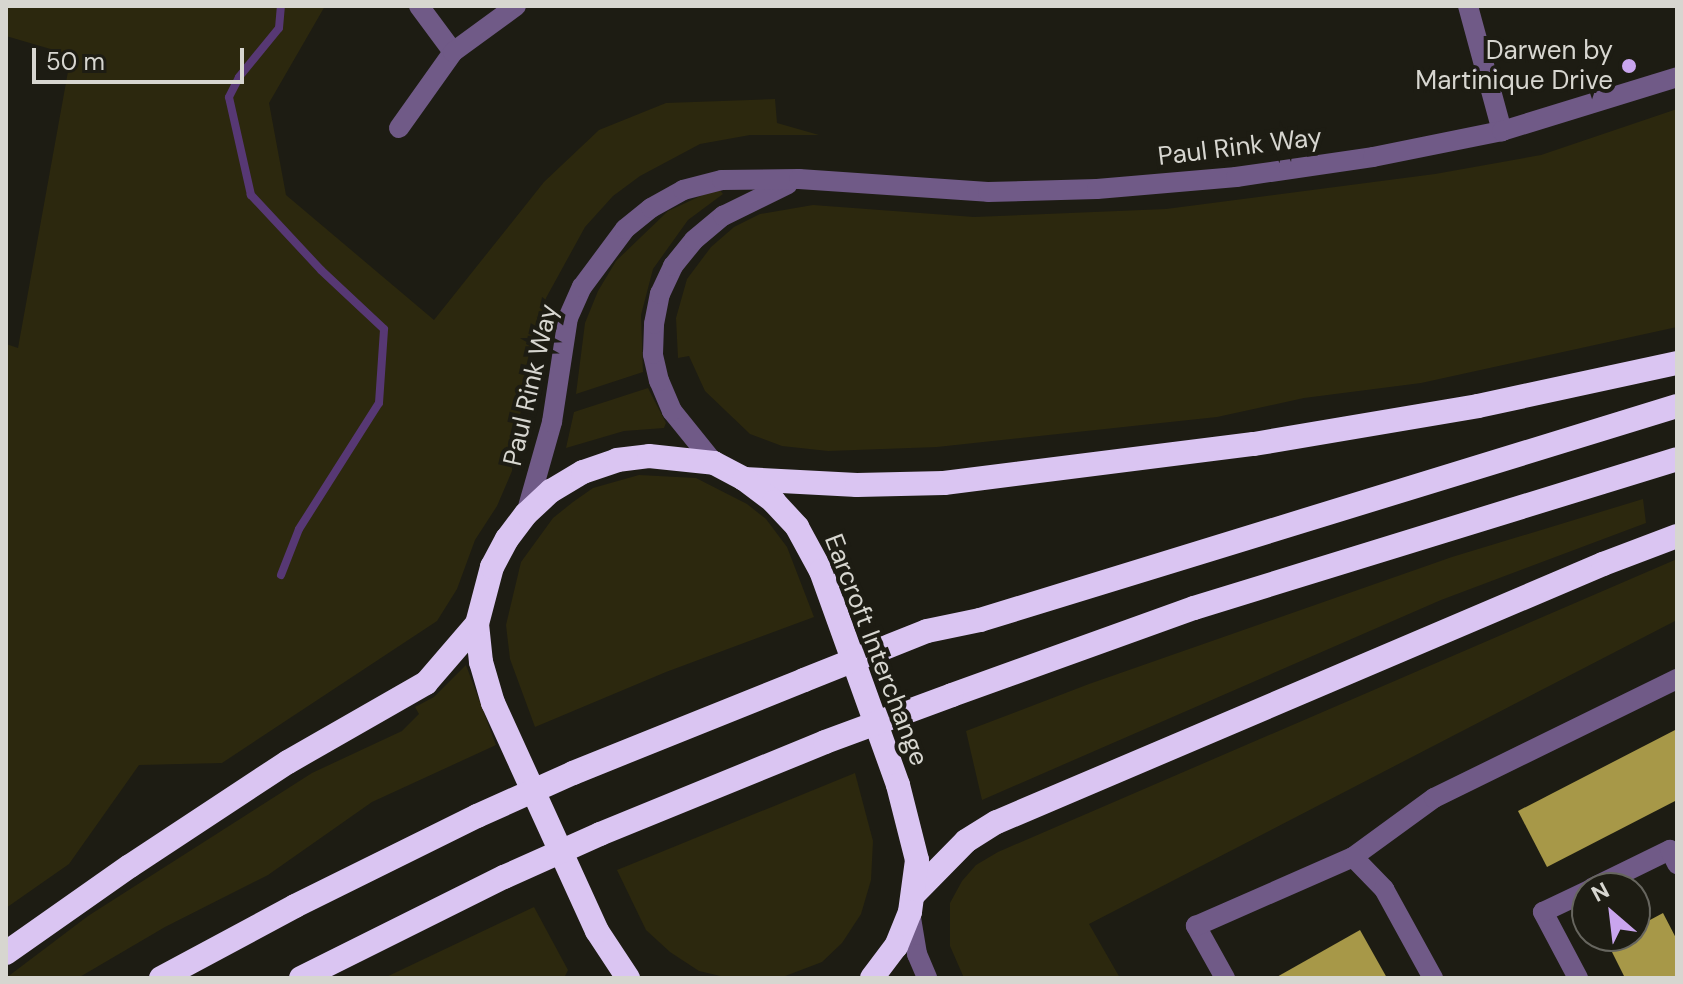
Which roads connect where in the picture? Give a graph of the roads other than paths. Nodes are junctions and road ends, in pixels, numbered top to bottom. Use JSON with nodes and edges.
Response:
{"nodes":[{"id":1,"x":419,"y":6,"type":"edge"},
{"id":2,"x":516,"y":6,"type":"edge"},
{"id":3,"x":1468,"y":6,"type":"edge"},
{"id":4,"x":453,"y":52,"type":"junction"},
{"id":5,"x":1677,"y":77,"type":"edge"},
{"id":6,"x":399,"y":128,"type":"dead end"},
{"id":7,"x":1502,"y":131,"type":"junction"},
{"id":8,"x":799,"y":179,"type":"junction"},
{"id":9,"x":1677,"y":363,"type":"edge"},
{"id":10,"x":1677,"y":406,"type":"edge"},
{"id":11,"x":1677,"y":459,"type":"edge"},
{"id":12,"x":714,"y":463,"type":"junction"},
{"id":13,"x":744,"y":479,"type":"junction"},
{"id":14,"x":526,"y":514,"type":"junction"},
{"id":15,"x":1677,"y":536,"type":"edge"},
{"id":16,"x":477,"y":624,"type":"junction"},
{"id":17,"x":1677,"y":679,"type":"edge"},
{"id":18,"x":1675,"y":853,"type":"edge"},
{"id":19,"x":1353,"y":857,"type":"junction"},
{"id":20,"x":1630,"y":872,"type":"edge"},
{"id":21,"x":1571,"y":898,"type":"edge"},
{"id":22,"x":912,"y":903,"type":"junction"},
{"id":23,"x":6,"y":953,"type":"edge"},
{"id":24,"x":161,"y":978,"type":"edge"},
{"id":25,"x":301,"y":978,"type":"edge"},
{"id":26,"x":628,"y":978,"type":"edge"},
{"id":27,"x":872,"y":978,"type":"edge"},
{"id":28,"x":927,"y":978,"type":"edge"},
{"id":29,"x":1225,"y":978,"type":"edge"},
{"id":30,"x":1433,"y":978,"type":"edge"},
{"id":31,"x":1578,"y":978,"type":"edge"}],
"edges":[{"from":1,"to":4,"type":"street"},
{"from":2,"to":4,"type":"street"},
{"from":3,"to":7,"type":"street"},
{"from":4,"to":6,"type":"street"},
{"from":5,"to":7,"type":"street","name":"Paul Rink Way"},
{"from":7,"to":8,"type":"street","name":"Paul Rink Way"},
{"from":8,"to":12,"type":"street","name":"Paul Rink Way"},
{"from":8,"to":14,"type":"street","name":"Paul Rink Way"},
{"from":9,"to":13,"type":"highway"},
{"from":10,"to":24,"type":"highway","bridge":true},
{"from":11,"to":25,"type":"highway","bridge":true},
{"from":12,"to":13,"type":"highway","name":"Earcroft Interchange"},
{"from":12,"to":14,"type":"highway","name":"Earcroft Interchange"},
{"from":13,"to":22,"type":"highway","name":"Earcroft Interchange"},
{"from":14,"to":16,"type":"highway","name":"Earcroft Interchange"},
{"from":15,"to":22,"type":"highway"},
{"from":16,"to":23,"type":"highway"},
{"from":16,"to":26,"type":"highway","name":"Earcroft Interchange"},
{"from":17,"to":19,"type":"street"},
{"from":18,"to":20,"type":"street"},
{"from":19,"to":29,"type":"street"},
{"from":19,"to":30,"type":"street"},
{"from":21,"to":31,"type":"street"},
{"from":22,"to":27,"type":"highway","name":"Earcroft Interchange"},
{"from":22,"to":28,"type":"street"}]}
